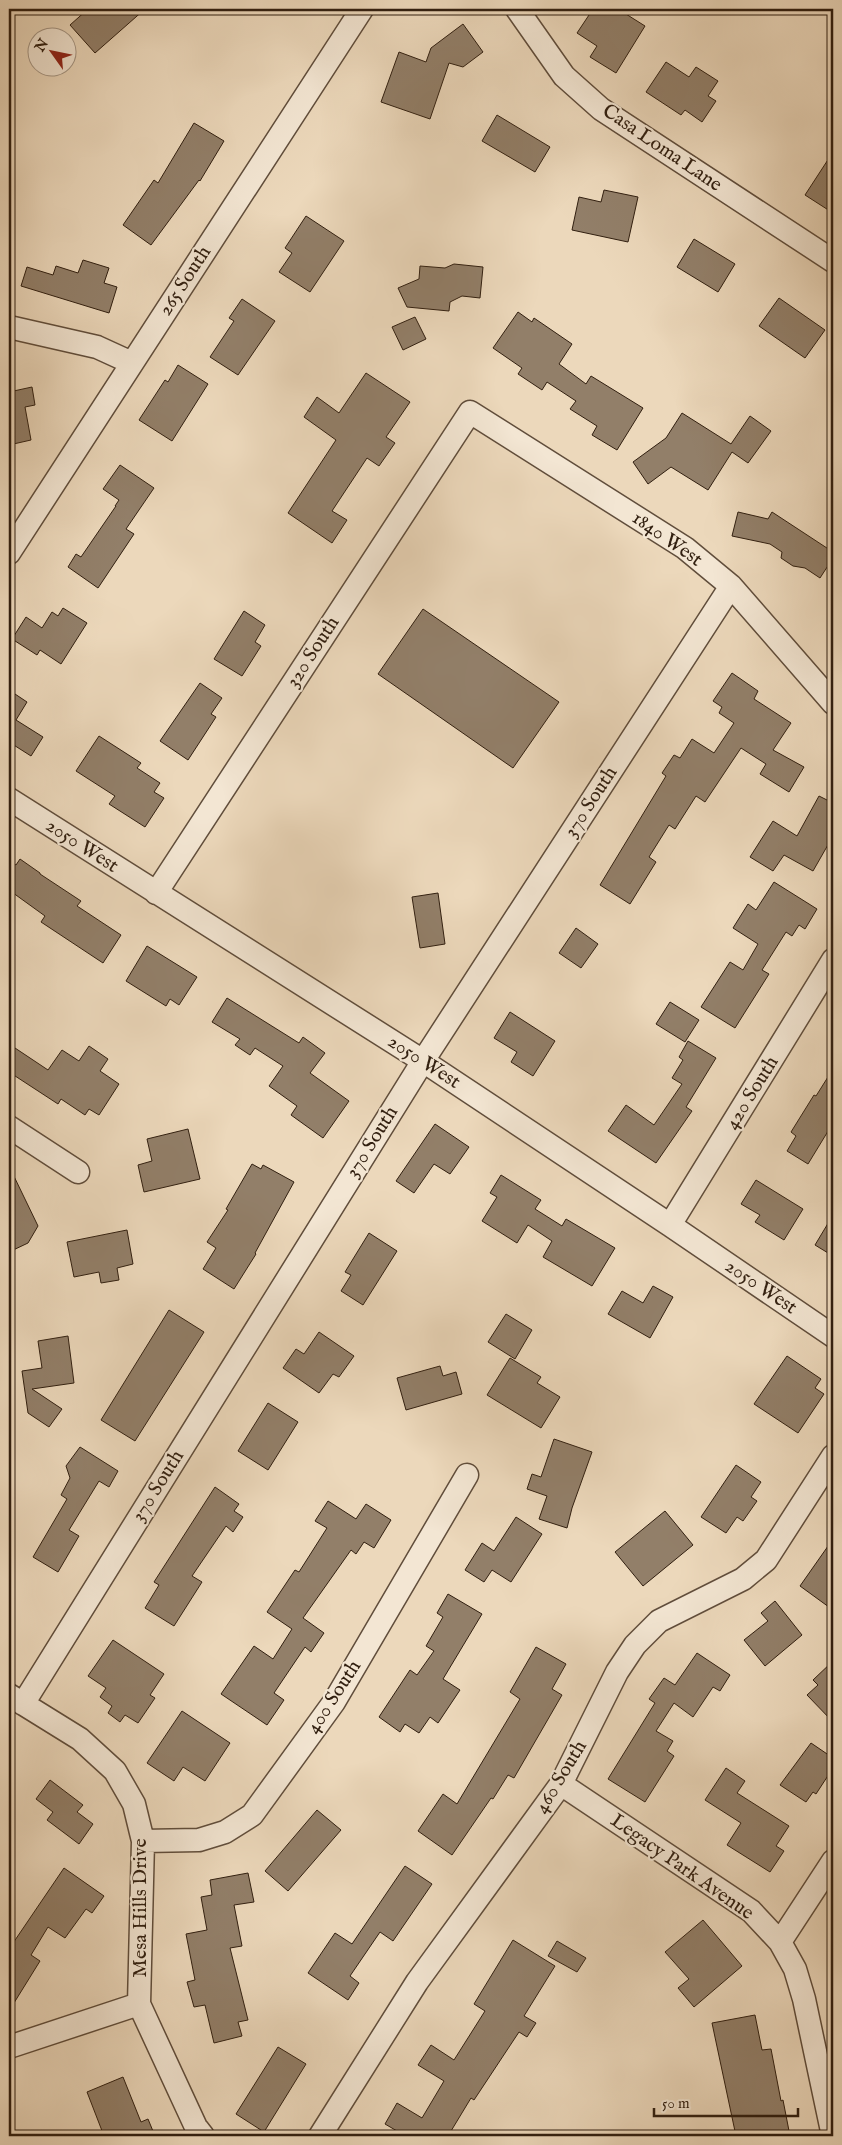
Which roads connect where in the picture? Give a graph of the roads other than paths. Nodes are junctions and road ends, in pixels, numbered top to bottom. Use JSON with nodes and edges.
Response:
{"nodes":[{"id":1,"x":362,"y":9,"type":"edge"},
{"id":2,"x":517,"y":9,"type":"edge"},
{"id":3,"x":833,"y":261,"type":"edge"},
{"id":4,"x":9,"y":327,"type":"edge"},
{"id":5,"x":132,"y":363,"type":"junction"},
{"id":6,"x":470,"y":412,"type":"joint"},
{"id":7,"x":9,"y":553,"type":"edge"},
{"id":8,"x":731,"y":586,"type":"junction"},
{"id":9,"x":833,"y":703,"type":"edge"},
{"id":10,"x":9,"y":799,"type":"edge"},
{"id":11,"x":156,"y":894,"type":"junction"},
{"id":12,"x":833,"y":960,"type":"edge"},
{"id":13,"x":423,"y":1061,"type":"junction"},
{"id":14,"x":9,"y":1128,"type":"edge"},
{"id":15,"x":78,"y":1172,"type":"dead end"},
{"id":16,"x":670,"y":1225,"type":"junction"},
{"id":17,"x":833,"y":1336,"type":"edge"},
{"id":18,"x":833,"y":1456,"type":"edge"},
{"id":19,"x":467,"y":1475,"type":"dead end"},
{"id":20,"x":16,"y":1700,"type":"edge"},
{"id":21,"x":561,"y":1784,"type":"junction"},
{"id":22,"x":143,"y":1841,"type":"junction"},
{"id":23,"x":833,"y":1861,"type":"edge"},
{"id":24,"x":780,"y":1942,"type":"junction"},
{"id":25,"x":139,"y":2004,"type":"junction"},
{"id":26,"x":9,"y":2047,"type":"edge"},
{"id":27,"x":203,"y":2136,"type":"edge"},
{"id":28,"x":320,"y":2136,"type":"edge"},
{"id":29,"x":833,"y":2136,"type":"edge"}],
"edges":[{"from":1,"to":5,"type":"street","name":"265 South"},
{"from":2,"to":3,"type":"street","name":"Casa Loma Lane"},
{"from":4,"to":5,"type":"street"},
{"from":5,"to":7,"type":"street","name":"265 South"},
{"from":6,"to":8,"type":"street","name":"1840 West"},
{"from":6,"to":11,"type":"street","name":"320 South"},
{"from":8,"to":9,"type":"street","name":"1840 West"},
{"from":8,"to":13,"type":"street","name":"370 South"},
{"from":10,"to":11,"type":"street","name":"2050 West"},
{"from":11,"to":13,"type":"street","name":"2050 West"},
{"from":12,"to":16,"type":"street","name":"420 South"},
{"from":13,"to":16,"type":"street","name":"2050 West"},
{"from":13,"to":20,"type":"street","name":"370 South"},
{"from":14,"to":15,"type":"street"},
{"from":16,"to":17,"type":"street","name":"2050 West"},
{"from":18,"to":21,"type":"street","name":"460 South"},
{"from":19,"to":22,"type":"street","name":"400 South"},
{"from":20,"to":22,"type":"street","name":"Mesa Hills Drive"},
{"from":21,"to":24,"type":"street","name":"Legacy Park Avenue"},
{"from":21,"to":28,"type":"street","name":"460 South"},
{"from":22,"to":25,"type":"street","name":"Mesa Hills Drive"},
{"from":23,"to":24,"type":"street"},
{"from":24,"to":29,"type":"street","name":"Legacy Park Avenue"},
{"from":25,"to":26,"type":"street"},
{"from":25,"to":27,"type":"street","name":"Mesa Hills Drive"}]}
